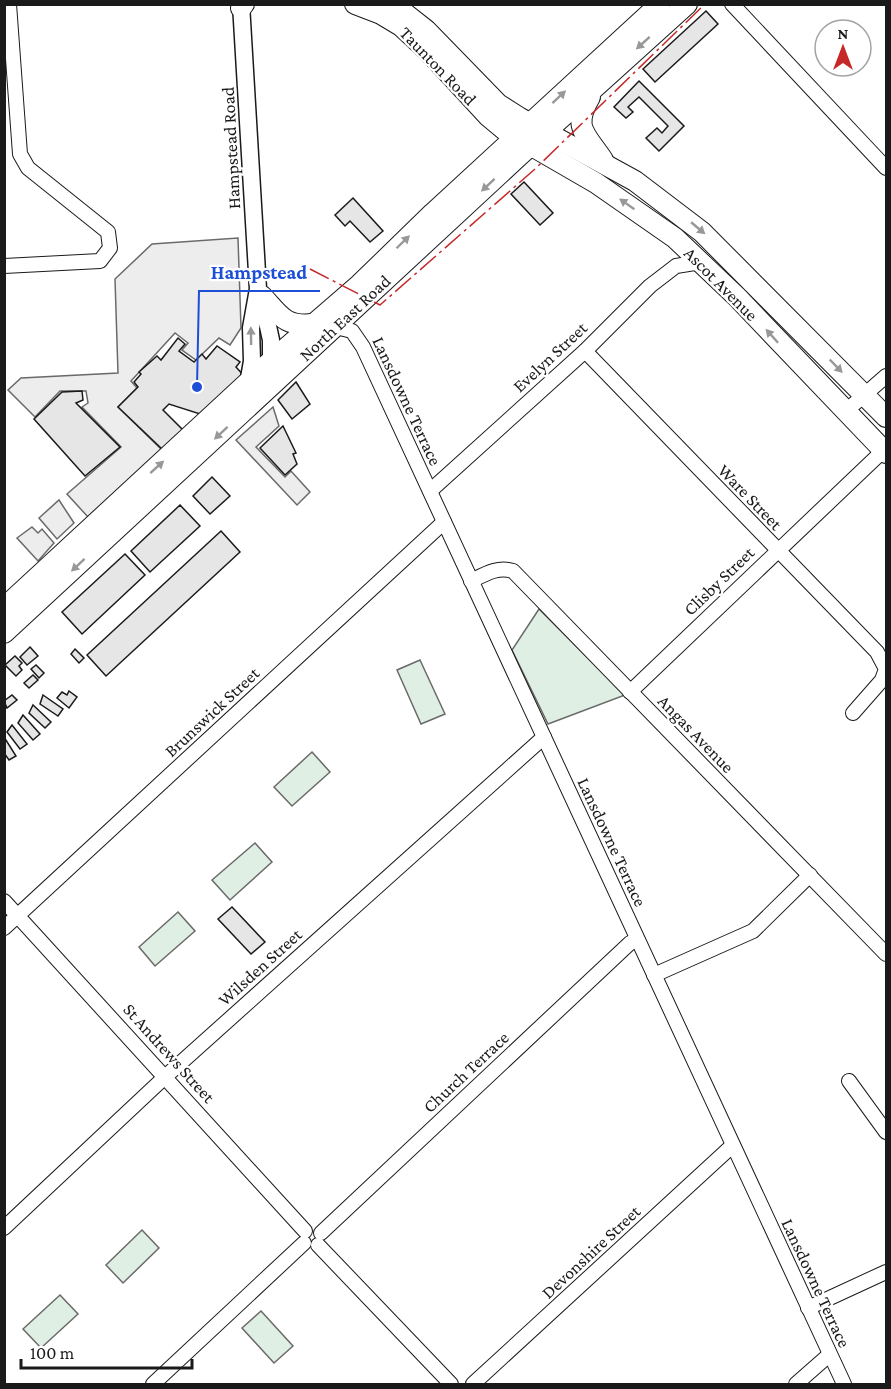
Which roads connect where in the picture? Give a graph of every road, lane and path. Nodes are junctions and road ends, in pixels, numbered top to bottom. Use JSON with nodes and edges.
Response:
{"nodes":[{"id":1,"x":9,"y":4,"type":"edge"},
{"id":2,"x":355,"y":4,"type":"edge"},
{"id":3,"x":393,"y":4,"type":"edge"},
{"id":4,"x":660,"y":4,"type":"edge"},
{"id":5,"x":687,"y":4,"type":"edge"},
{"id":6,"x":732,"y":4,"type":"edge"},
{"id":7,"x":242,"y":6,"type":"edge"},
{"id":8,"x":8,"y":65,"type":"edge"},
{"id":9,"x":596,"y":86,"type":"junction"},
{"id":10,"x":531,"y":135,"type":"junction"},
{"id":11,"x":604,"y":163,"type":"junction"},
{"id":12,"x":886,"y":168,"type":"edge"},
{"id":13,"x":701,"y":262,"type":"junction"},
{"id":14,"x":4,"y":266,"type":"edge"},
{"id":15,"x":260,"y":292,"type":"junction"},
{"id":16,"x":314,"y":324,"type":"junction"},
{"id":17,"x":336,"y":327,"type":"junction"},
{"id":18,"x":585,"y":351,"type":"junction"},
{"id":19,"x":271,"y":361,"type":"junction"},
{"id":20,"x":886,"y":376,"type":"edge"},
{"id":21,"x":256,"y":389,"type":"junction"},
{"id":22,"x":865,"y":395,"type":"junction"},
{"id":23,"x":846,"y":411,"type":"junction"},
{"id":24,"x":886,"y":417,"type":"edge"},
{"id":25,"x":886,"y":450,"type":"edge"},
{"id":26,"x":430,"y":491,"type":"junction"},
{"id":27,"x":444,"y":522,"type":"junction"},
{"id":28,"x":777,"y":551,"type":"junction"},
{"id":29,"x":471,"y":581,"type":"junction"},
{"id":30,"x":4,"y":608,"type":"edge"},
{"id":31,"x":4,"y":633,"type":"edge"},
{"id":32,"x":886,"y":669,"type":"edge"},
{"id":33,"x":630,"y":692,"type":"junction"},
{"id":34,"x":853,"y":713,"type":"dead end"},
{"id":35,"x":544,"y":737,"type":"junction"},
{"id":36,"x":810,"y":875,"type":"junction"},
{"id":37,"x":4,"y":902,"type":"edge"},
{"id":38,"x":18,"y":916,"type":"junction"},
{"id":39,"x":4,"y":928,"type":"edge"},
{"id":40,"x":637,"y":940,"type":"junction"},
{"id":41,"x":886,"y":954,"type":"edge"},
{"id":42,"x":654,"y":975,"type":"junction"},
{"id":43,"x":166,"y":1076,"type":"junction"},
{"id":44,"x":849,"y":1081,"type":"dead end"},
{"id":45,"x":886,"y":1132,"type":"edge"},
{"id":46,"x":732,"y":1146,"type":"junction"},
{"id":47,"x":4,"y":1228,"type":"edge"},
{"id":48,"x":304,"y":1237,"type":"junction"},
{"id":49,"x":320,"y":1239,"type":"junction"},
{"id":50,"x":886,"y":1272,"type":"edge"},
{"id":51,"x":808,"y":1308,"type":"junction"},
{"id":52,"x":829,"y":1355,"type":"junction"},
{"id":53,"x":153,"y":1384,"type":"edge"},
{"id":54,"x":451,"y":1384,"type":"edge"},
{"id":55,"x":473,"y":1384,"type":"edge"},
{"id":56,"x":796,"y":1384,"type":"edge"},
{"id":57,"x":844,"y":1384,"type":"edge"}],
"edges":[{"from":1,"to":8,"type":"street"},
{"from":2,"to":10,"type":"highway","name":"Taunton Road"},
{"from":3,"to":10,"type":"highway","name":"Taunton Road"},
{"from":10,"to":4,"type":"highway","name":"North East Road","one_way":true},
{"from":5,"to":9,"type":"highway","name":"North East Road","one_way":true},
{"from":6,"to":12,"type":"street"},
{"from":7,"to":15,"type":"main road","name":"Hampstead Road"},
{"from":8,"to":14,"type":"street"},
{"from":9,"to":10,"type":"highway","name":"North East Road"},
{"from":9,"to":11,"type":"highway"},
{"from":10,"to":11,"type":"highway","name":"Ascot Avenue"},
{"from":13,"to":10,"type":"highway","name":"Ascot Avenue","one_way":true},
{"from":16,"to":10,"type":"highway","name":"North East Road","one_way":true},
{"from":10,"to":17,"type":"highway","name":"North East Road","one_way":true},
{"from":11,"to":22,"type":"highway","name":"Ascot Avenue","one_way":true},
{"from":13,"to":18,"type":"street","name":"Evelyn Street"},
{"from":23,"to":13,"type":"highway","name":"Ascot Avenue","one_way":true},
{"from":15,"to":16,"type":"highway"},
{"from":15,"to":19,"type":"main road","name":"Hampstead Road"},
{"from":21,"to":15,"type":"main road","name":"Hampstead Road","one_way":true},
{"from":16,"to":19,"type":"highway","name":"North East Road"},
{"from":17,"to":21,"type":"highway","name":"North East Road"},
{"from":17,"to":26,"type":"street","name":"Lansdowne Terrace"},
{"from":18,"to":26,"type":"street","name":"Evelyn Street"},
{"from":18,"to":28,"type":"street","name":"Ware Street"},
{"from":19,"to":21,"type":"highway"},
{"from":20,"to":22,"type":"street"},
{"from":30,"to":21,"type":"highway","name":"North East Road","one_way":true},
{"from":21,"to":31,"type":"highway","name":"North East Road","one_way":true},
{"from":22,"to":23,"type":"street"},
{"from":22,"to":24,"type":"highway","name":"Ascot Avenue"},
{"from":23,"to":25,"type":"highway","name":"Ascot Avenue"},
{"from":25,"to":28,"type":"street","name":"Clisby Street"},
{"from":26,"to":27,"type":"street","name":"Lansdowne Terrace"},
{"from":27,"to":29,"type":"street","name":"Lansdowne Terrace"},
{"from":27,"to":38,"type":"street","name":"Brunswick Street"},
{"from":28,"to":32,"type":"street","name":"Ware Street"},
{"from":28,"to":33,"type":"street","name":"Clisby Street"},
{"from":29,"to":33,"type":"street","name":"Angas Avenue"},
{"from":29,"to":35,"type":"street","name":"Lansdowne Terrace"},
{"from":32,"to":34,"type":"street"},
{"from":33,"to":36,"type":"street","name":"Angas Avenue"},
{"from":35,"to":40,"type":"street","name":"Lansdowne Terrace"},
{"from":35,"to":43,"type":"street","name":"Wilsden Street"},
{"from":36,"to":41,"type":"street","name":"Angas Avenue"},
{"from":36,"to":42,"type":"street"},
{"from":37,"to":38,"type":"street","name":"St Andrews Street"},
{"from":38,"to":39,"type":"street","name":"Brunswick Street"},
{"from":38,"to":43,"type":"street","name":"St Andrews Street"},
{"from":40,"to":42,"type":"street","name":"Lansdowne Terrace"},
{"from":40,"to":49,"type":"street","name":"Church Terrace"},
{"from":42,"to":46,"type":"street","name":"Lansdowne Terrace"},
{"from":43,"to":47,"type":"street","name":"Wilsden Street"},
{"from":43,"to":48,"type":"street","name":"St Andrews Street"},
{"from":44,"to":45,"type":"street"},
{"from":46,"to":51,"type":"street","name":"Lansdowne Terrace"},
{"from":46,"to":55,"type":"street","name":"Devonshire Street"},
{"from":48,"to":49,"type":"street"},
{"from":48,"to":53,"type":"street"},
{"from":49,"to":54,"type":"street"},
{"from":50,"to":51,"type":"street"},
{"from":51,"to":52,"type":"street","name":"Lansdowne Terrace"},
{"from":52,"to":56,"type":"street"},
{"from":52,"to":57,"type":"street","name":"Lansdowne Terrace"}]}
